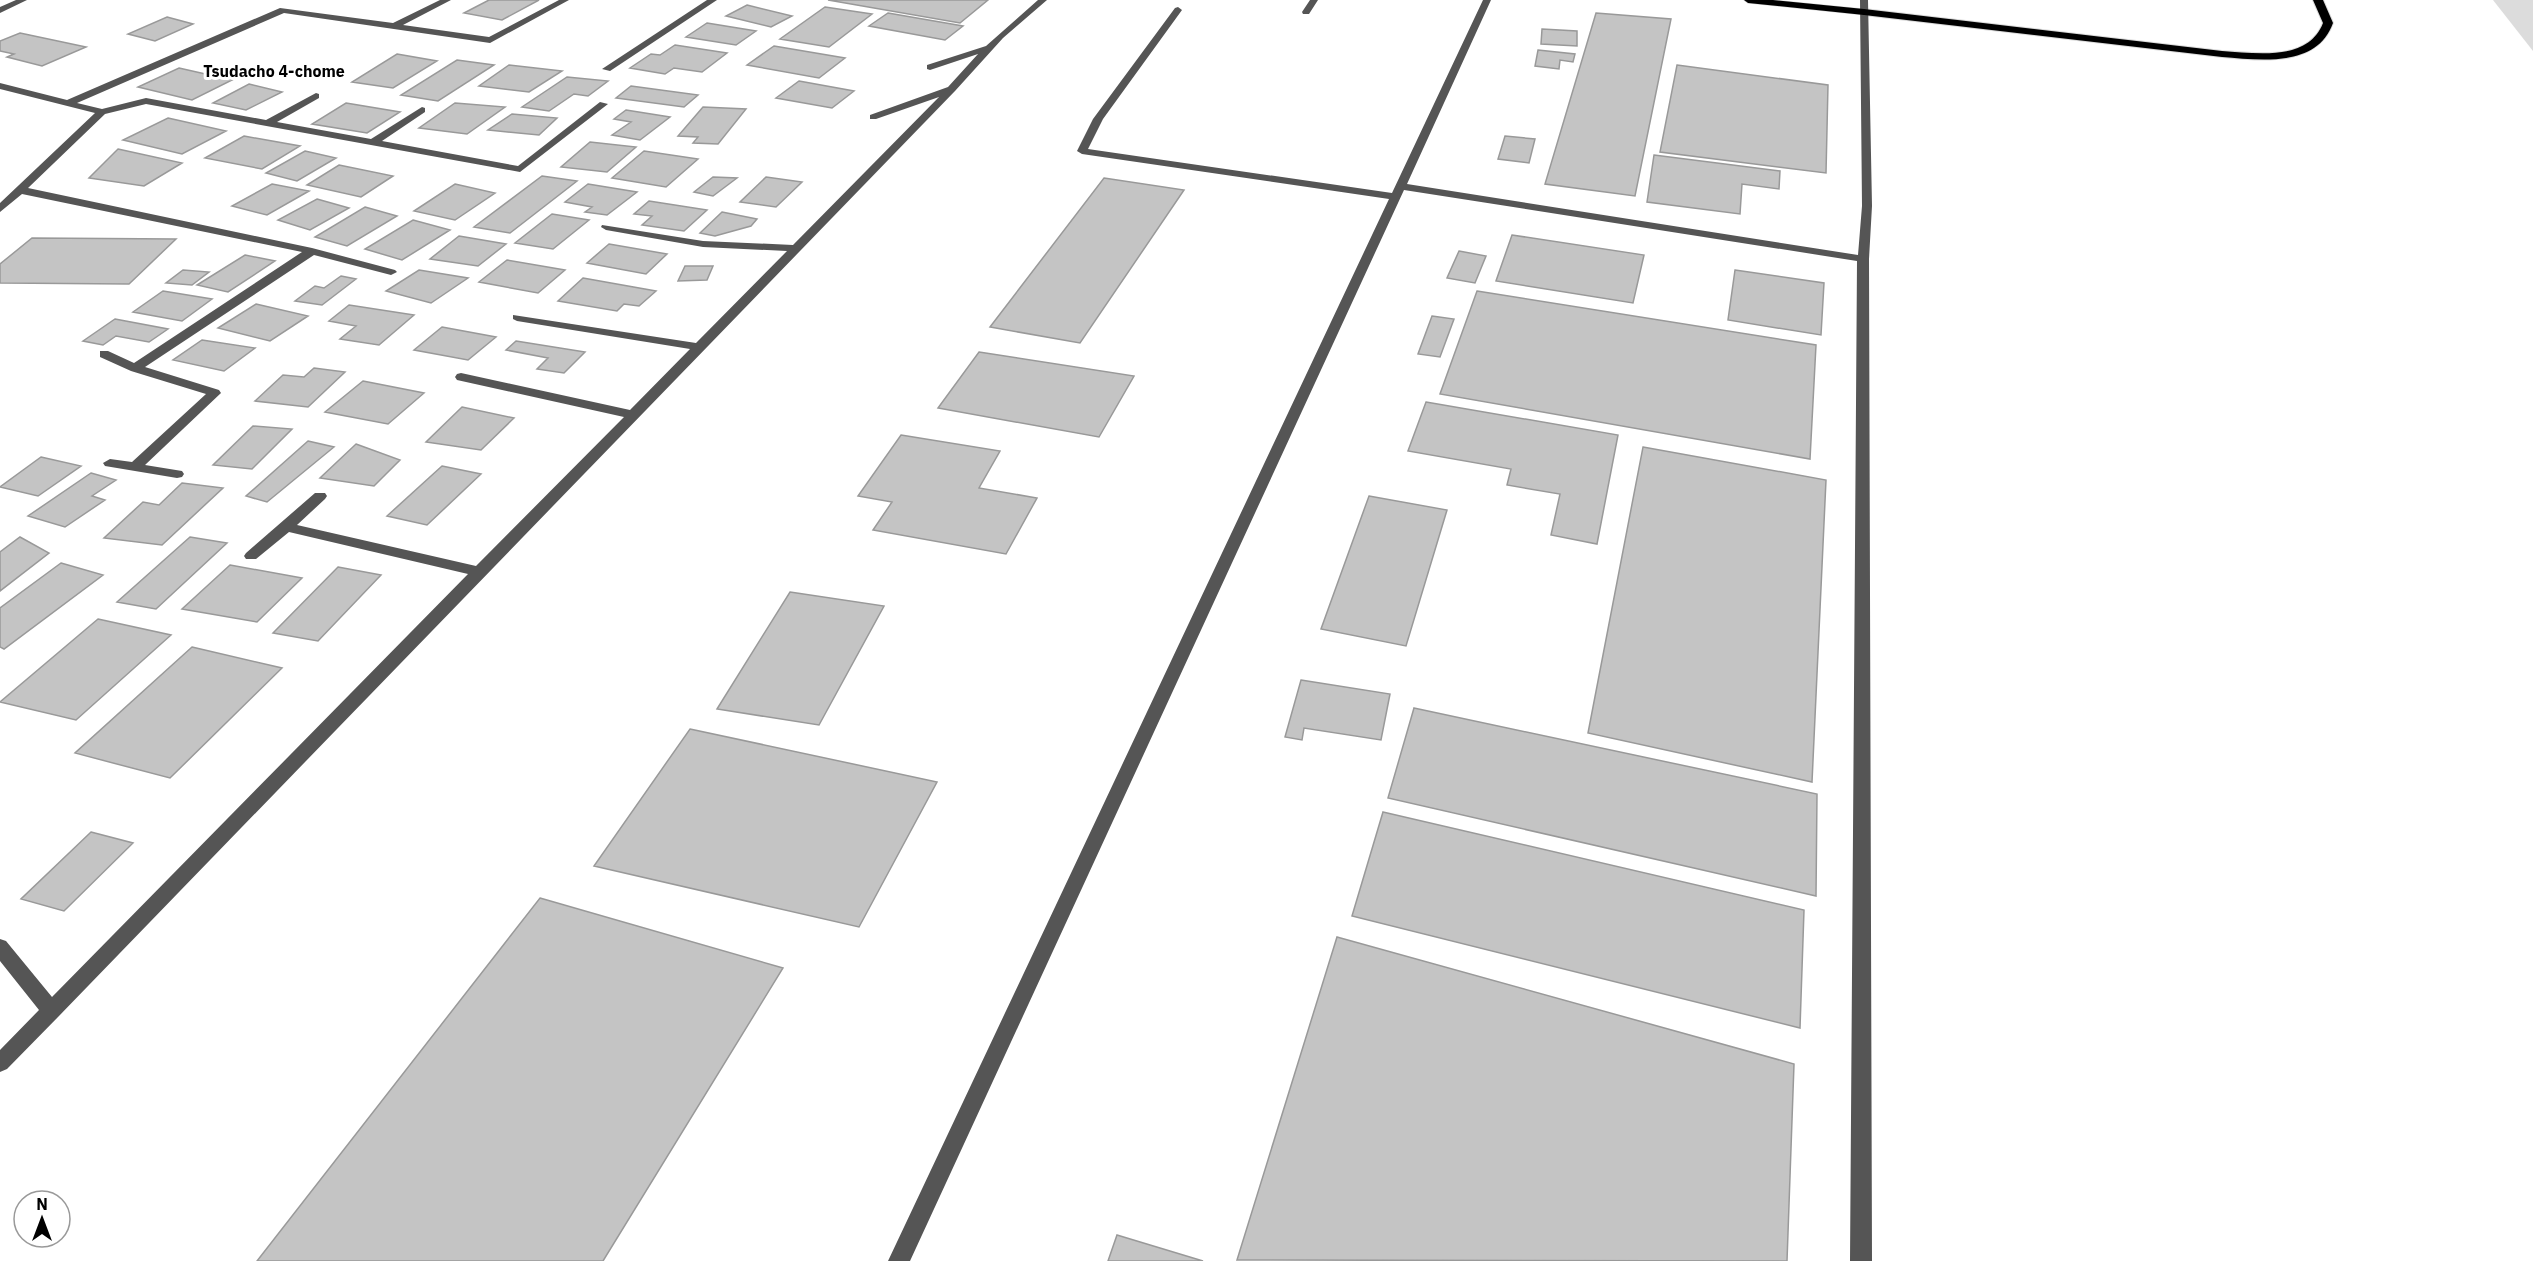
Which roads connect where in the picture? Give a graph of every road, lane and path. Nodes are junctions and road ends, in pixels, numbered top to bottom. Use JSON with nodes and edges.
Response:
{"nodes":[{"id":1,"x":23,"y":0,"type":"edge"},
{"id":2,"x":447,"y":0,"type":"edge"},
{"id":3,"x":565,"y":0,"type":"edge"},
{"id":4,"x":713,"y":0,"type":"edge"},
{"id":5,"x":1043,"y":0,"type":"edge"},
{"id":6,"x":1314,"y":0,"type":"edge"},
{"id":7,"x":1487,"y":0,"type":"edge"},
{"id":8,"x":1748,"y":0,"type":"edge"},
{"id":9,"x":2318,"y":0,"type":"edge"},
{"id":10,"x":1864,"y":6,"type":"edge"},
{"id":11,"x":0,"y":10,"type":"edge"},
{"id":12,"x":1178,"y":10,"type":"dead end"},
{"id":13,"x":1306,"y":12,"type":"dead end"},
{"id":14,"x":394,"y":26,"type":"junction"},
{"id":15,"x":989,"y":48,"type":"junction"},
{"id":16,"x":930,"y":67,"type":"dead end"},
{"id":17,"x":607,"y":69,"type":"dead end"},
{"id":18,"x":0,"y":86,"type":"edge"},
{"id":19,"x":952,"y":89,"type":"junction"},
{"id":20,"x":316,"y":96,"type":"dead end"},
{"id":21,"x":68,"y":103,"type":"junction"},
{"id":22,"x":603,"y":104,"type":"dead end"},
{"id":23,"x":422,"y":110,"type":"dead end"},
{"id":24,"x":102,"y":112,"type":"junction"},
{"id":25,"x":873,"y":117,"type":"dead end"},
{"id":26,"x":268,"y":123,"type":"junction"},
{"id":27,"x":373,"y":142,"type":"junction"},
{"id":28,"x":20,"y":190,"type":"junction"},
{"id":29,"x":1398,"y":191,"type":"junction"},
{"id":30,"x":0,"y":209,"type":"edge"},
{"id":31,"x":606,"y":227,"type":"dead end"},
{"id":32,"x":796,"y":248,"type":"junction"},
{"id":33,"x":312,"y":251,"type":"junction"},
{"id":34,"x":1863,"y":259,"type":"junction"},
{"id":35,"x":392,"y":272,"type":"dead end"},
{"id":36,"x":517,"y":316,"type":"dead end"},
{"id":37,"x":699,"y":347,"type":"junction"},
{"id":38,"x":104,"y":354,"type":"dead end"},
{"id":39,"x":135,"y":368,"type":"junction"},
{"id":40,"x":461,"y":377,"type":"dead end"},
{"id":41,"x":633,"y":415,"type":"junction"},
{"id":42,"x":110,"y":463,"type":"dead end"},
{"id":43,"x":136,"y":466,"type":"junction"},
{"id":44,"x":177,"y":474,"type":"dead end"},
{"id":45,"x":320,"y":496,"type":"dead end"},
{"id":46,"x":286,"y":527,"type":"junction"},
{"id":47,"x":251,"y":556,"type":"dead end"},
{"id":48,"x":480,"y":572,"type":"junction"},
{"id":49,"x":0,"y":947,"type":"edge"},
{"id":50,"x":51,"y":1011,"type":"junction"},
{"id":51,"x":0,"y":1063,"type":"edge"},
{"id":52,"x":899,"y":1261,"type":"edge"},
{"id":53,"x":1861,"y":1261,"type":"edge"}],
"edges":[{"from":1,"to":11,"type":"street"},
{"from":2,"to":14,"type":"street"},
{"from":3,"to":14,"type":"street"},
{"from":4,"to":17,"type":"street"},
{"from":5,"to":15,"type":"street"},
{"from":6,"to":13,"type":"street"},
{"from":7,"to":29,"type":"street"},
{"from":8,"to":10,"type":"main road"},
{"from":9,"to":10,"type":"highway"},
{"from":10,"to":34,"type":"street"},
{"from":12,"to":29,"type":"street"},
{"from":14,"to":21,"type":"street"},
{"from":15,"to":16,"type":"street"},
{"from":15,"to":19,"type":"street"},
{"from":18,"to":21,"type":"street"},
{"from":19,"to":25,"type":"street"},
{"from":19,"to":32,"type":"street"},
{"from":20,"to":26,"type":"street"},
{"from":21,"to":24,"type":"street"},
{"from":22,"to":27,"type":"street"},
{"from":23,"to":27,"type":"street"},
{"from":24,"to":26,"type":"street"},
{"from":24,"to":28,"type":"street"},
{"from":26,"to":27,"type":"street"},
{"from":28,"to":30,"type":"street"},
{"from":28,"to":33,"type":"street"},
{"from":29,"to":34,"type":"street"},
{"from":29,"to":52,"type":"street"},
{"from":31,"to":32,"type":"street"},
{"from":32,"to":37,"type":"street"},
{"from":33,"to":35,"type":"street"},
{"from":33,"to":39,"type":"street"},
{"from":34,"to":53,"type":"street"},
{"from":36,"to":37,"type":"street"},
{"from":37,"to":41,"type":"street"},
{"from":38,"to":39,"type":"street"},
{"from":39,"to":43,"type":"street"},
{"from":40,"to":41,"type":"street"},
{"from":41,"to":48,"type":"street"},
{"from":42,"to":43,"type":"street"},
{"from":43,"to":44,"type":"street"},
{"from":45,"to":46,"type":"street"},
{"from":46,"to":47,"type":"street"},
{"from":46,"to":48,"type":"street"},
{"from":48,"to":50,"type":"street"},
{"from":49,"to":50,"type":"street"},
{"from":50,"to":51,"type":"street"}]}
